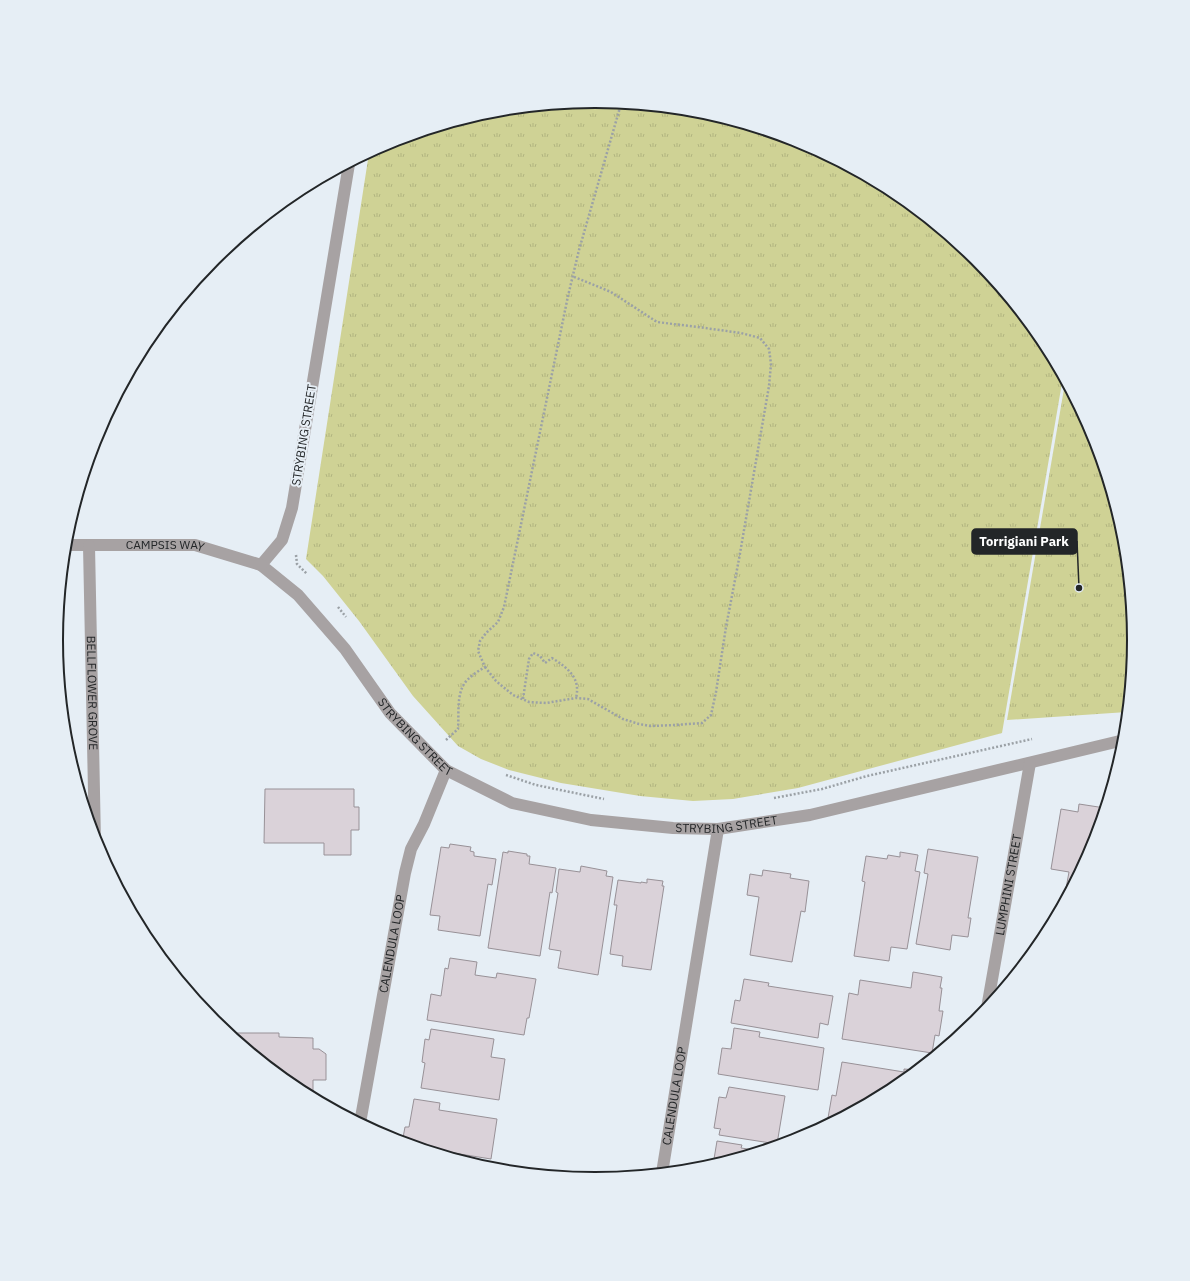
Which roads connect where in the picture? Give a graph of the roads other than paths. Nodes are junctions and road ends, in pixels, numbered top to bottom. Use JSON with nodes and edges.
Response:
{"nodes":[{"id":1,"x":347,"y":170,"type":"edge"},
{"id":2,"x":72,"y":546,"type":"edge"},
{"id":3,"x":89,"y":546,"type":"junction"},
{"id":4,"x":261,"y":565,"type":"junction"},
{"id":5,"x":1117,"y":742,"type":"edge"},
{"id":6,"x":1030,"y":763,"type":"junction"},
{"id":7,"x":446,"y":770,"type":"junction"},
{"id":8,"x":95,"y":822,"type":"edge"},
{"id":9,"x":718,"y":829,"type":"junction"},
{"id":10,"x":989,"y":998,"type":"edge"},
{"id":11,"x":361,"y":1118,"type":"edge"},
{"id":12,"x":663,"y":1168,"type":"edge"}],
"edges":[{"from":1,"to":4,"type":"street","name":"STRYBING STREET"},
{"from":2,"to":3,"type":"street","name":"CAMPSIS WAY"},
{"from":3,"to":4,"type":"street","name":"CAMPSIS WAY"},
{"from":3,"to":8,"type":"street","name":"BELLFLOWER GROVE"},
{"from":4,"to":7,"type":"street","name":"STRYBING STREET"},
{"from":5,"to":6,"type":"street","name":"STRYBING STREET"},
{"from":6,"to":9,"type":"street","name":"STRYBING STREET"},
{"from":6,"to":10,"type":"street","name":"LUMPHINI STREET"},
{"from":7,"to":9,"type":"street","name":"STRYBING STREET"},
{"from":7,"to":11,"type":"street","name":"CALENDULA LOOP"},
{"from":9,"to":12,"type":"street","name":"CALENDULA LOOP"}]}
